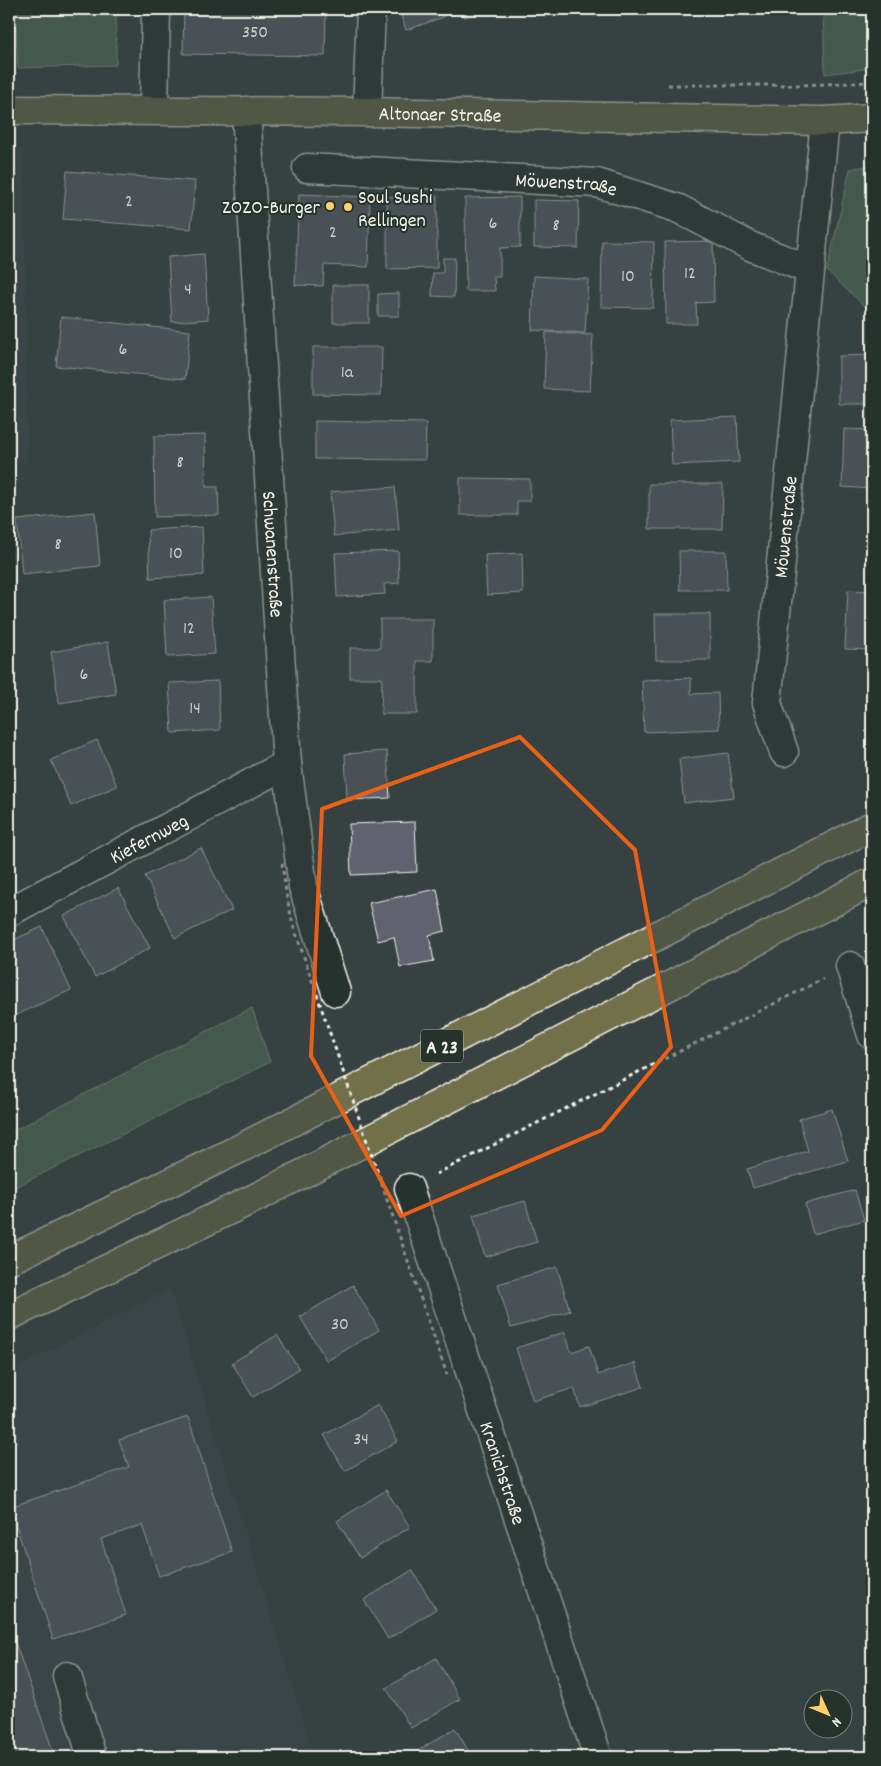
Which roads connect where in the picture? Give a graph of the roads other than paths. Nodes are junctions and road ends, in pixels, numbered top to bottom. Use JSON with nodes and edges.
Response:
{"nodes":[{"id":1,"x":156,"y":9,"type":"edge"},
{"id":2,"x":371,"y":9,"type":"edge"},
{"id":3,"x":9,"y":110,"type":"edge"},
{"id":4,"x":154,"y":110,"type":"junction"},
{"id":5,"x":246,"y":110,"type":"junction"},
{"id":6,"x":367,"y":112,"type":"junction"},
{"id":7,"x":872,"y":118,"type":"edge"},
{"id":8,"x":826,"y":122,"type":"junction"},
{"id":9,"x":307,"y":168,"type":"dead end"},
{"id":10,"x":810,"y":270,"type":"junction"},
{"id":11,"x":784,"y":752,"type":"dead end"},
{"id":12,"x":287,"y":764,"type":"junction"},
{"id":13,"x":872,"y":826,"type":"edge"},
{"id":14,"x":872,"y":882,"type":"edge"},
{"id":15,"x":9,"y":912,"type":"edge"},
{"id":16,"x":850,"y":966,"type":"road end"},
{"id":17,"x":336,"y":992,"type":"dead end"},
{"id":18,"x":872,"y":1035,"type":"edge"},
{"id":19,"x":409,"y":1188,"type":"road end"},
{"id":20,"x":9,"y":1260,"type":"edge"},
{"id":21,"x":9,"y":1316,"type":"edge"},
{"id":22,"x":67,"y":1676,"type":"dead end"},
{"id":23,"x":92,"y":1757,"type":"edge"},
{"id":24,"x":598,"y":1757,"type":"edge"}],
"edges":[{"from":1,"to":4,"type":"street"},
{"from":2,"to":6,"type":"street"},
{"from":3,"to":4,"type":"main road","name":"Altonaer Straße"},
{"from":4,"to":5,"type":"main road","name":"Altonaer Straße"},
{"from":5,"to":6,"type":"main road","name":"Altonaer Straße"},
{"from":5,"to":12,"type":"street","name":"Schwanenstraße"},
{"from":6,"to":8,"type":"main road","name":"Altonaer Straße"},
{"from":7,"to":8,"type":"main road","name":"Altonaer Straße"},
{"from":8,"to":10,"type":"street","name":"Möwenstraße"},
{"from":9,"to":10,"type":"street","name":"Möwenstraße"},
{"from":10,"to":11,"type":"street","name":"Möwenstraße"},
{"from":12,"to":15,"type":"street","name":"Kiefernweg"},
{"from":12,"to":17,"type":"street","name":"Schwanenstraße"},
{"from":13,"to":20,"type":"main road","number":"A 23"},
{"from":14,"to":21,"type":"main road","number":"A 23"},
{"from":16,"to":18,"type":"street"},
{"from":19,"to":24,"type":"street","name":"Kranichstraße"},
{"from":22,"to":23,"type":"street"}]}
